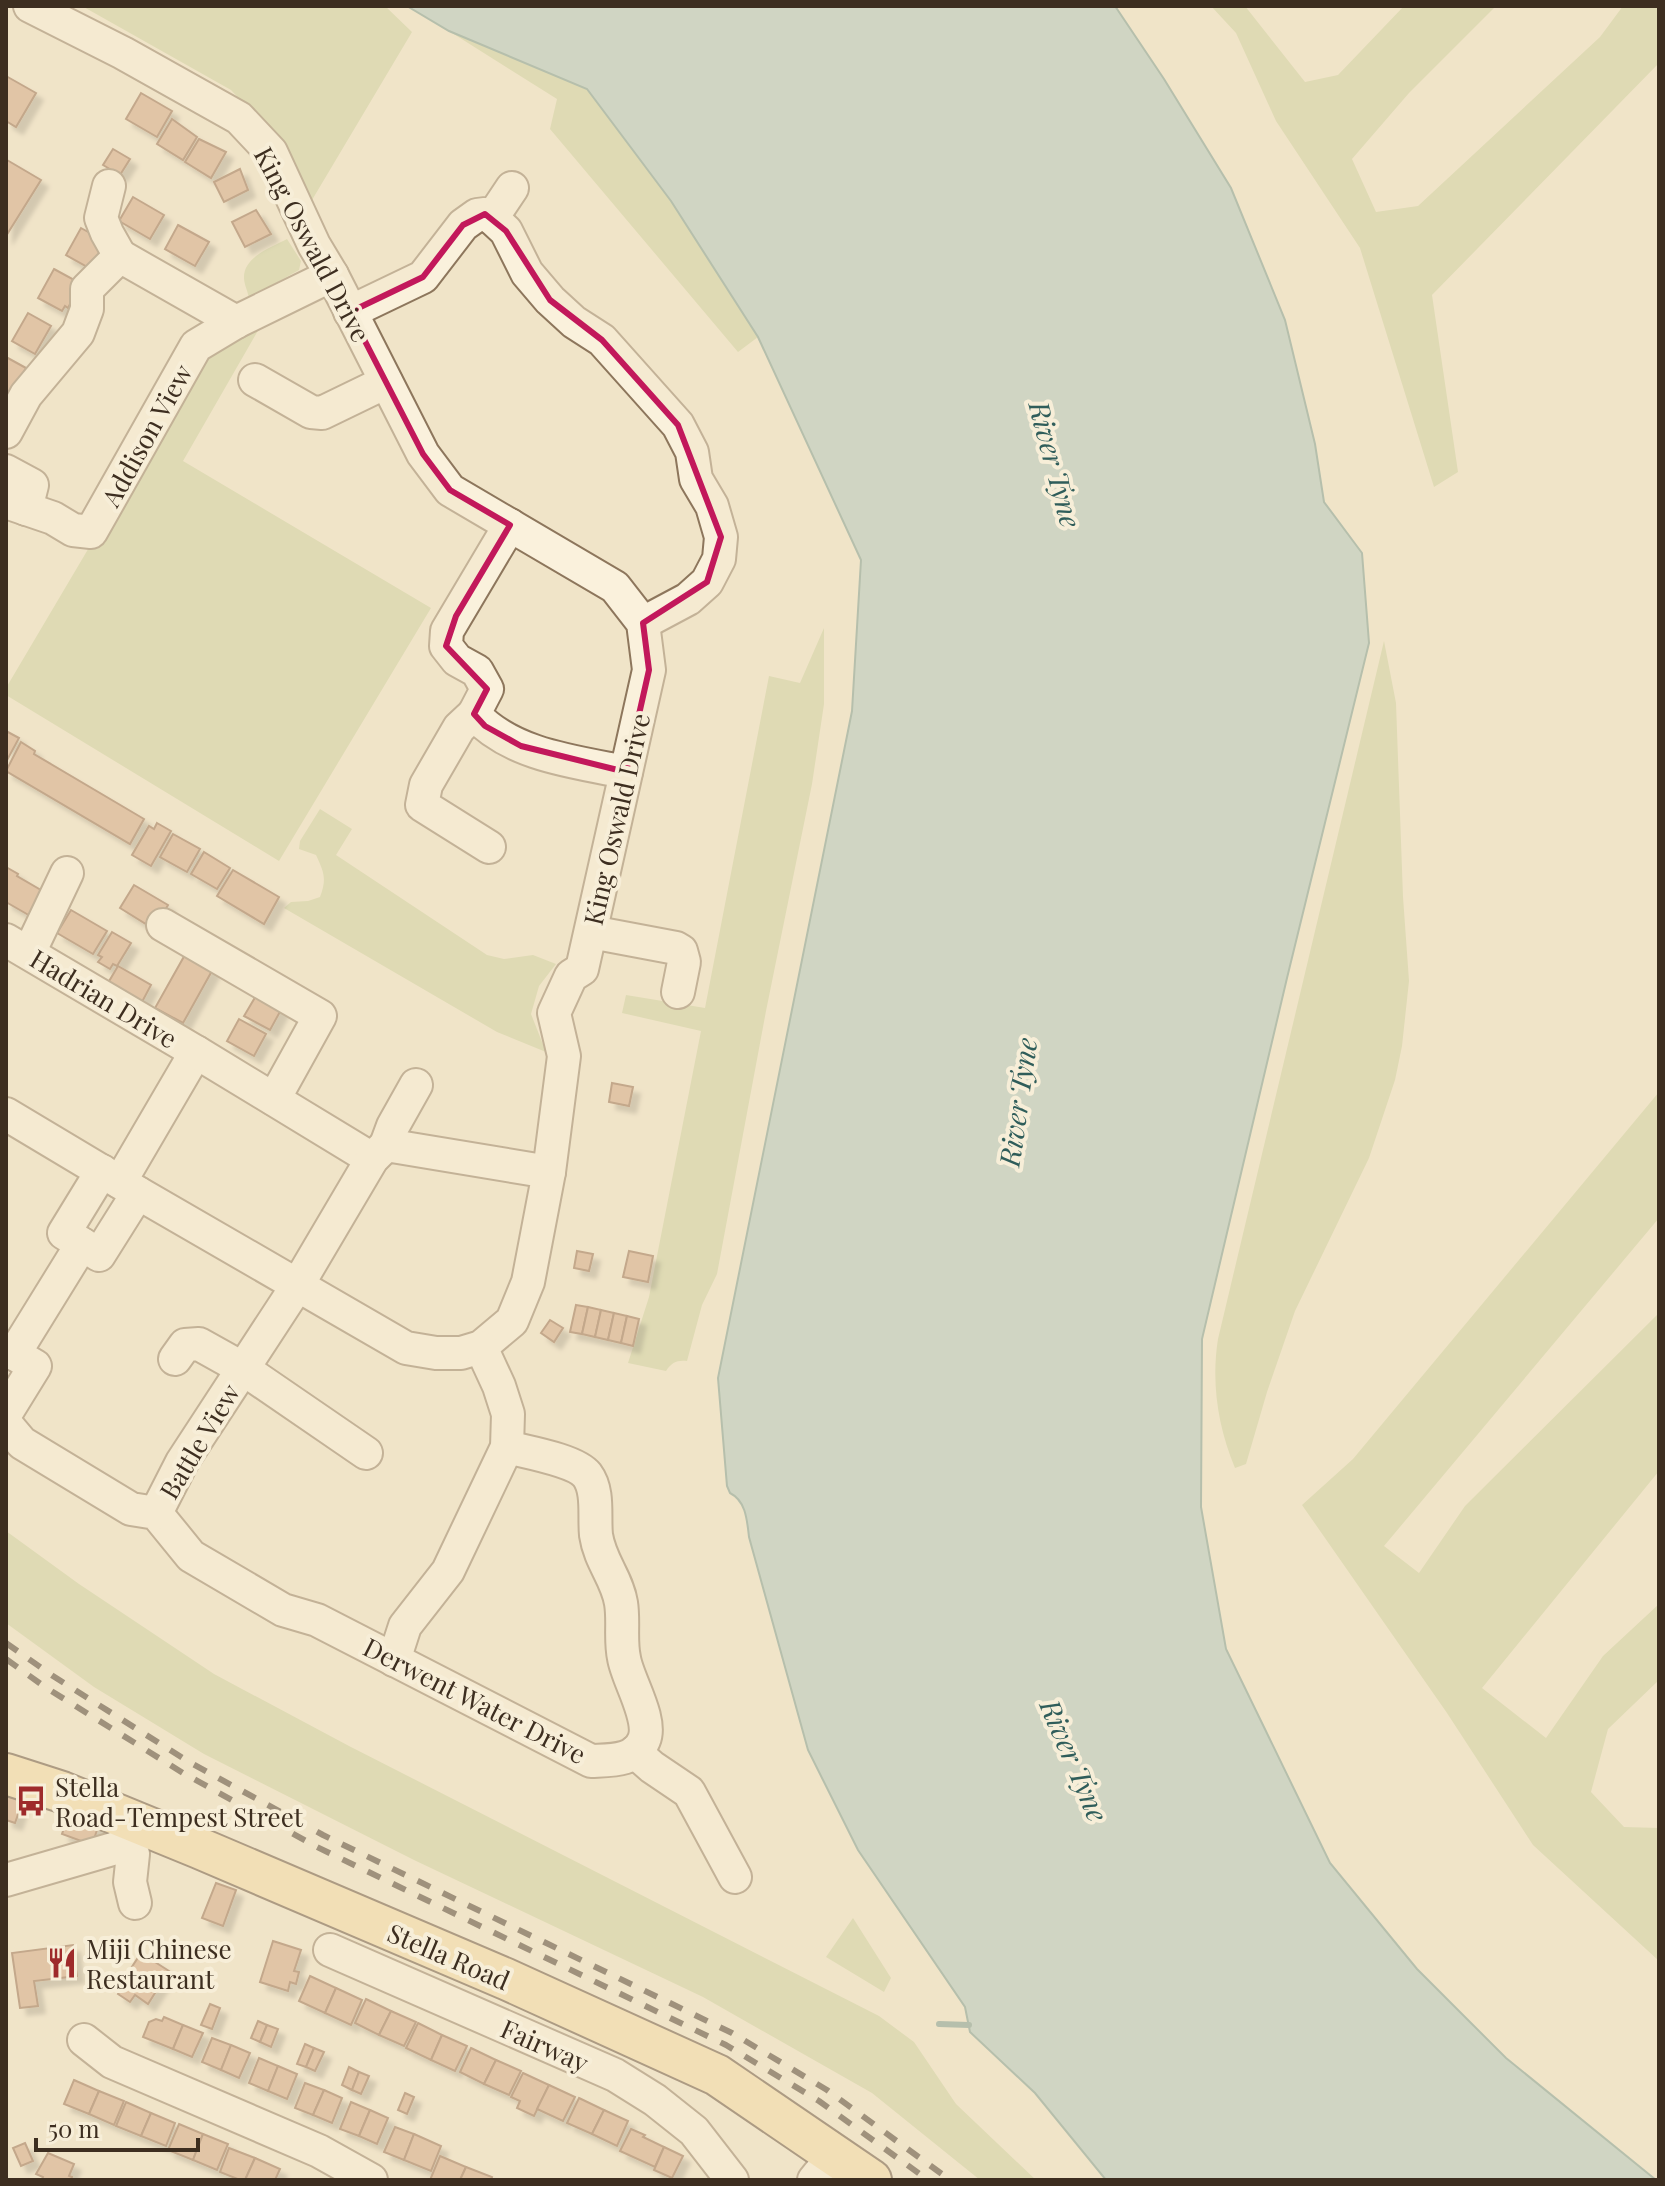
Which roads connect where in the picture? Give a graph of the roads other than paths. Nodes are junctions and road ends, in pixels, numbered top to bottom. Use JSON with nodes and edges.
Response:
{"nodes":[{"id":1,"x":30,"y":6,"type":"edge"},
{"id":2,"x":109,"y":186,"type":"dead end"},
{"id":3,"x":512,"y":188,"type":"dead end"},
{"id":4,"x":492,"y":218,"type":"junction"},
{"id":5,"x":120,"y":256,"type":"junction"},
{"id":6,"x":332,"y":275,"type":"junction"},
{"id":7,"x":350,"y":312,"type":"junction"},
{"id":8,"x":236,"y":322,"type":"junction"},
{"id":9,"x":255,"y":380,"type":"dead end"},
{"id":10,"x":386,"y":382,"type":"junction"},
{"id":11,"x":6,"y":432,"type":"edge"},
{"id":12,"x":6,"y":471,"type":"edge"},
{"id":13,"x":16,"y":506,"type":"edge"},
{"id":14,"x":510,"y":525,"type":"junction"},
{"id":15,"x":643,"y":623,"type":"junction"},
{"id":16,"x":474,"y":714,"type":"junction"},
{"id":17,"x":626,"y":772,"type":"junction"},
{"id":18,"x":489,"y":847,"type":"dead end"},
{"id":19,"x":67,"y":873,"type":"dead end"},
{"id":20,"x":163,"y":925,"type":"dead end"},
{"id":21,"x":591,"y":932,"type":"junction"},
{"id":22,"x":17,"y":947,"type":"edge"},
{"id":23,"x":678,"y":992,"type":"dead end"},
{"id":24,"x":196,"y":1052,"type":"junction"},
{"id":25,"x":416,"y":1085,"type":"dead end"},
{"id":26,"x":274,"y":1099,"type":"junction"},
{"id":27,"x":6,"y":1114,"type":"edge"},
{"id":28,"x":379,"y":1152,"type":"junction"},
{"id":29,"x":549,"y":1172,"type":"junction"},
{"id":30,"x":120,"y":1182,"type":"junction"},
{"id":31,"x":297,"y":1286,"type":"junction"},
{"id":32,"x":481,"y":1347,"type":"junction"},
{"id":33,"x":10,"y":1351,"type":"edge"},
{"id":34,"x":175,"y":1359,"type":"dead end"},
{"id":35,"x":242,"y":1368,"type":"junction"},
{"id":36,"x":6,"y":1413,"type":"edge"},
{"id":37,"x":6,"y":1424,"type":"edge"},
{"id":38,"x":507,"y":1447,"type":"junction"},
{"id":39,"x":366,"y":1453,"type":"dead end"},
{"id":40,"x":156,"y":1513,"type":"junction"},
{"id":41,"x":394,"y":1660,"type":"junction"},
{"id":42,"x":635,"y":1752,"type":"junction"},
{"id":43,"x":6,"y":1774,"type":"edge"},
{"id":44,"x":130,"y":1832,"type":"junction"},
{"id":45,"x":735,"y":1877,"type":"dead end"},
{"id":46,"x":6,"y":1880,"type":"edge"},
{"id":47,"x":135,"y":1903,"type":"dead end"},
{"id":48,"x":330,"y":1950,"type":"dead end"},
{"id":49,"x":84,"y":2040,"type":"dead end"},
{"id":50,"x":824,"y":2167,"type":"edge"},
{"id":51,"x":371,"y":2180,"type":"edge"},
{"id":52,"x":732,"y":2180,"type":"edge"},
{"id":53,"x":871,"y":2180,"type":"edge"}],
"edges":[{"from":1,"to":6,"type":"street","name":"King Oswald Drive"},
{"from":2,"to":5,"type":"street"},
{"from":3,"to":4,"type":"street"},
{"from":4,"to":7,"type":"street"},
{"from":4,"to":15,"type":"street"},
{"from":5,"to":8,"type":"street"},
{"from":5,"to":11,"type":"street"},
{"from":6,"to":7,"type":"street","name":"King Oswald Drive"},
{"from":6,"to":8,"type":"street","name":"Addison View"},
{"from":7,"to":10,"type":"street","name":"King Oswald Drive"},
{"from":8,"to":13,"type":"street","name":"Addison View"},
{"from":9,"to":10,"type":"street"},
{"from":10,"to":14,"type":"street","name":"King Oswald Drive"},
{"from":12,"to":13,"type":"street"},
{"from":14,"to":15,"type":"street","name":"King Oswald Drive"},
{"from":14,"to":16,"type":"street"},
{"from":15,"to":17,"type":"street","name":"King Oswald Drive"},
{"from":16,"to":17,"type":"street"},
{"from":16,"to":18,"type":"street"},
{"from":17,"to":21,"type":"street","name":"King Oswald Drive"},
{"from":19,"to":22,"type":"street"},
{"from":20,"to":26,"type":"street"},
{"from":21,"to":23,"type":"street"},
{"from":21,"to":29,"type":"street","name":"King Oswald Drive"},
{"from":22,"to":24,"type":"street","name":"Hadrian Drive"},
{"from":24,"to":26,"type":"street"},
{"from":24,"to":30,"type":"street","name":"Hadrian Drive"},
{"from":25,"to":28,"type":"street","name":"Battle View"},
{"from":26,"to":28,"type":"street"},
{"from":27,"to":30,"type":"street"},
{"from":28,"to":29,"type":"street"},
{"from":28,"to":31,"type":"street","name":"Battle View"},
{"from":29,"to":32,"type":"street","name":"King Oswald Drive"},
{"from":30,"to":31,"type":"street"},
{"from":30,"to":33,"type":"street","name":"Hadrian Drive"},
{"from":31,"to":32,"type":"street"},
{"from":31,"to":35,"type":"street","name":"Battle View"},
{"from":32,"to":38,"type":"street"},
{"from":33,"to":36,"type":"street"},
{"from":34,"to":35,"type":"street","name":"Battle View"},
{"from":35,"to":39,"type":"street","name":"Battle View"},
{"from":35,"to":40,"type":"street","name":"Battle View"},
{"from":37,"to":40,"type":"street"},
{"from":38,"to":41,"type":"street"},
{"from":38,"to":42,"type":"street"},
{"from":40,"to":41,"type":"street","name":"Derwent Water Drive"},
{"from":41,"to":42,"type":"street","name":"Derwent Water Drive"},
{"from":42,"to":45,"type":"street"},
{"from":43,"to":44,"type":"main road","name":"Stella Road"},
{"from":44,"to":46,"type":"street"},
{"from":44,"to":47,"type":"street"},
{"from":44,"to":50,"type":"main road","name":"Stella Road"},
{"from":48,"to":52,"type":"street","name":"Fairway"},
{"from":49,"to":51,"type":"street"},
{"from":50,"to":53,"type":"main road","name":"Stella Road"}]}
